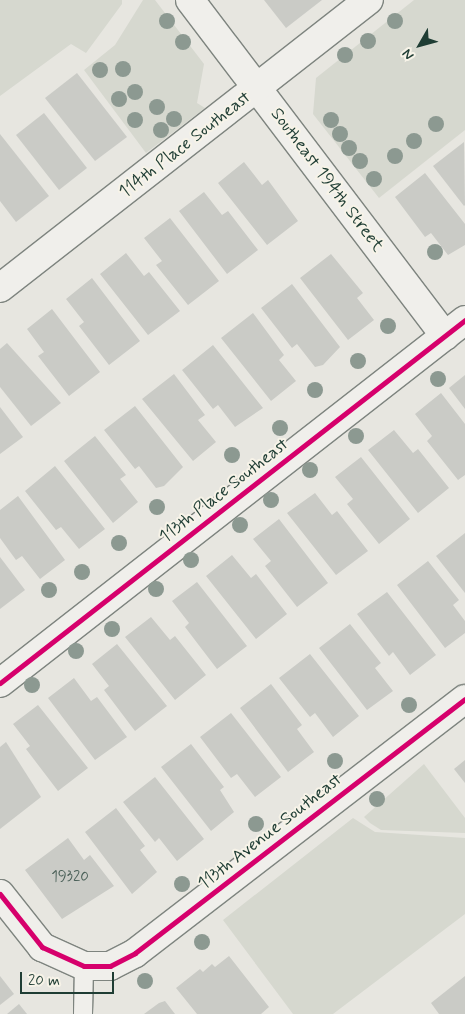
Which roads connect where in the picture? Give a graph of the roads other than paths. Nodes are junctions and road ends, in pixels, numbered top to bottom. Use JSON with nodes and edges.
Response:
{"nodes":[{"id":1,"x":190,"y":0,"type":"edge"},
{"id":2,"x":369,"y":0,"type":"edge"},
{"id":3,"x":258,"y":89,"type":"junction"},
{"id":4,"x":0,"y":288,"type":"edge"},
{"id":5,"x":455,"y":328,"type":"edge"},
{"id":6,"x":0,"y":683,"type":"edge"},
{"id":7,"x":465,"y":699,"type":"edge"},
{"id":8,"x":0,"y":894,"type":"edge"},
{"id":9,"x":84,"y":966,"type":"junction"},
{"id":10,"x":83,"y":1014,"type":"edge"}],
"edges":[{"from":1,"to":3,"type":"street","name":"Southeast 194th Street"},
{"from":2,"to":3,"type":"street","name":"114th Place Southeast"},
{"from":3,"to":4,"type":"street","name":"114th Place Southeast"},
{"from":3,"to":5,"type":"street","name":"Southeast 194th Street"},
{"from":5,"to":6,"type":"street","name":"113th Place Southeast"},
{"from":7,"to":9,"type":"street","name":"113th Avenue Southeast"},
{"from":8,"to":9,"type":"street"},
{"from":9,"to":10,"type":"lane"}]}
